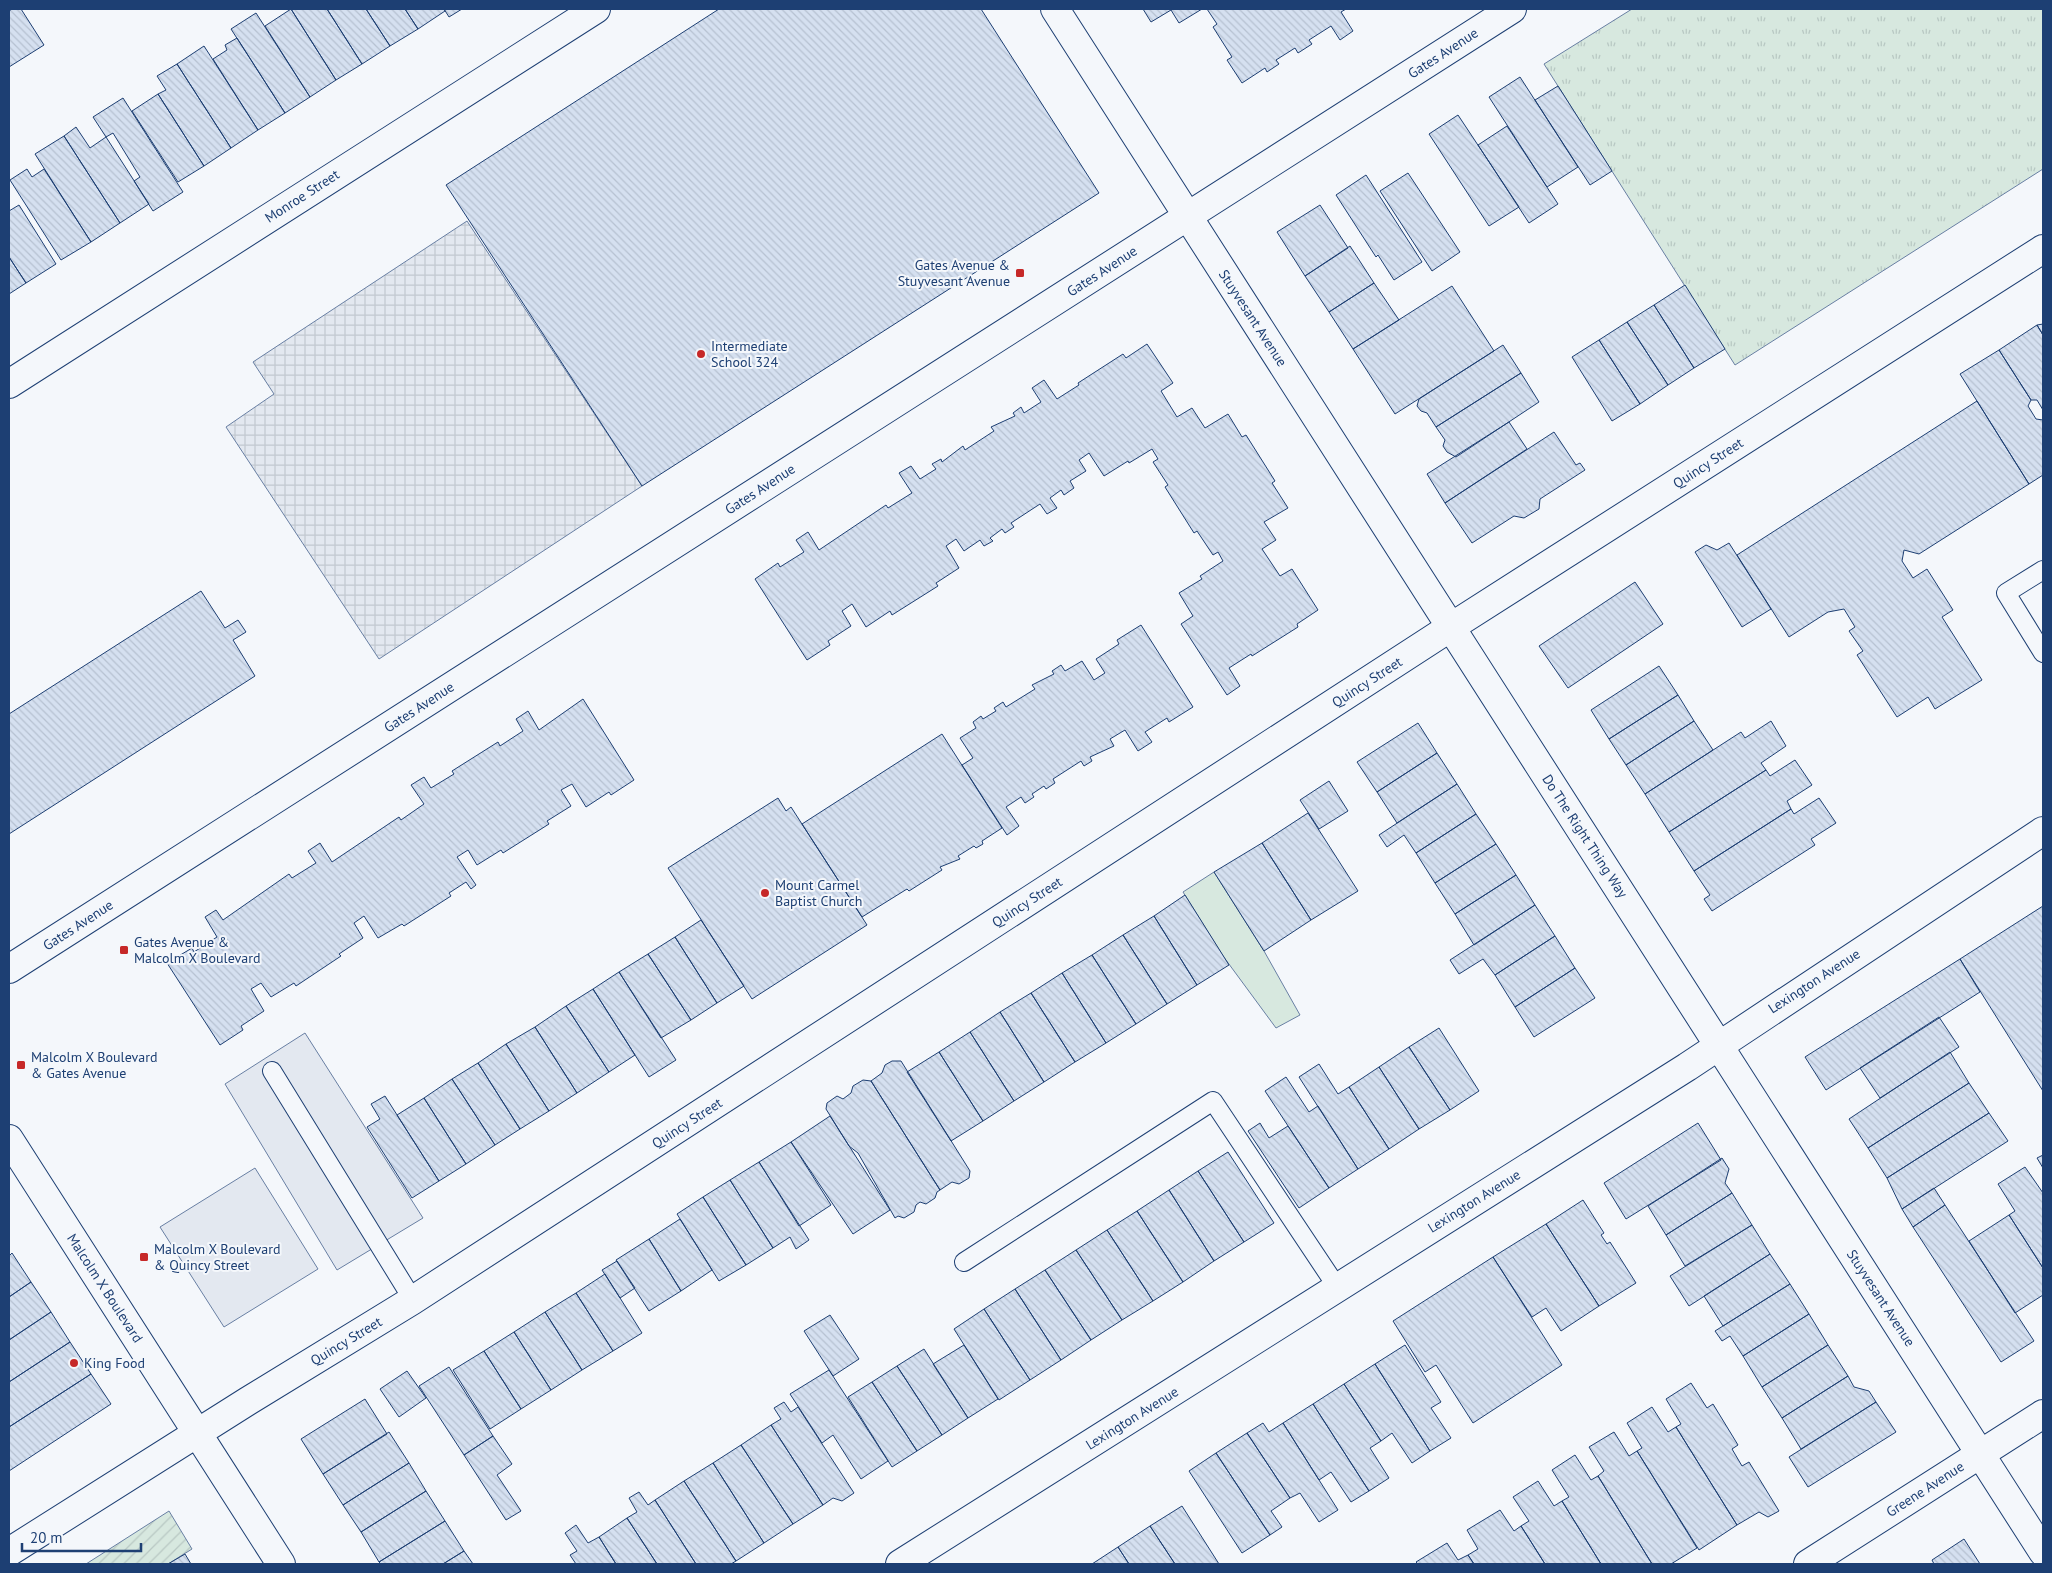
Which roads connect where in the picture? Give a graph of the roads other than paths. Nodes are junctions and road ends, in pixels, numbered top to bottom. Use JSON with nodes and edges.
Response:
{"nodes":[{"id":1,"x":596,"y":9,"type":"edge"},
{"id":2,"x":1055,"y":9,"type":"edge"},
{"id":3,"x":1512,"y":9,"type":"edge"},
{"id":4,"x":1188,"y":216,"type":"junction"},
{"id":5,"x":2043,"y":249,"type":"edge"},
{"id":6,"x":9,"y":384,"type":"edge"},
{"id":7,"x":2043,"y":570,"type":"edge"},
{"id":8,"x":1451,"y":627,"type":"junction"},
{"id":9,"x":2043,"y":654,"type":"edge"},
{"id":10,"x":2043,"y":831,"type":"edge"},
{"id":11,"x":9,"y":969,"type":"edge"},
{"id":12,"x":1718,"y":1044,"type":"junction"},
{"id":13,"x":272,"y":1071,"type":"dead end"},
{"id":14,"x":9,"y":1139,"type":"edge"},
{"id":15,"x":964,"y":1262,"type":"dead end"},
{"id":16,"x":1338,"y":1287,"type":"junction"},
{"id":17,"x":413,"y":1300,"type":"junction"},
{"id":18,"x":2043,"y":1414,"type":"edge"},
{"id":19,"x":197,"y":1433,"type":"junction"},
{"id":20,"x":1981,"y":1454,"type":"junction"},
{"id":21,"x":9,"y":1552,"type":"edge"},
{"id":22,"x":2043,"y":1552,"type":"edge"},
{"id":23,"x":281,"y":1564,"type":"edge"},
{"id":24,"x":900,"y":1564,"type":"edge"},
{"id":25,"x":1808,"y":1564,"type":"edge"}],
"edges":[{"from":1,"to":6,"type":"street","name":"Monroe Street"},
{"from":2,"to":4,"type":"street","name":"Stuyvesant Avenue"},
{"from":3,"to":4,"type":"street","name":"Gates Avenue"},
{"from":4,"to":8,"type":"street","name":"Stuyvesant Avenue"},
{"from":4,"to":11,"type":"street","name":"Gates Avenue"},
{"from":5,"to":8,"type":"street","name":"Quincy Street"},
{"from":7,"to":9,"type":"lane"},
{"from":8,"to":12,"type":"street","name":"Do The Right Thing Way"},
{"from":8,"to":17,"type":"street","name":"Quincy Street"},
{"from":10,"to":12,"type":"street","name":"Lexington Avenue"},
{"from":12,"to":16,"type":"street","name":"Lexington Avenue"},
{"from":12,"to":20,"type":"street","name":"Stuyvesant Avenue"},
{"from":13,"to":17,"type":"lane"},
{"from":14,"to":19,"type":"street","name":"Malcolm X Boulevard"},
{"from":15,"to":16,"type":"lane"},
{"from":16,"to":24,"type":"street","name":"Lexington Avenue"},
{"from":17,"to":19,"type":"street","name":"Quincy Street"},
{"from":18,"to":20,"type":"street","name":"Greene Avenue"},
{"from":19,"to":21,"type":"street","name":"Quincy Street"},
{"from":19,"to":23,"type":"street","name":"Malcolm X Boulevard"},
{"from":20,"to":22,"type":"street","name":"Stuyvesant Avenue"},
{"from":20,"to":25,"type":"street","name":"Greene Avenue"}]}
